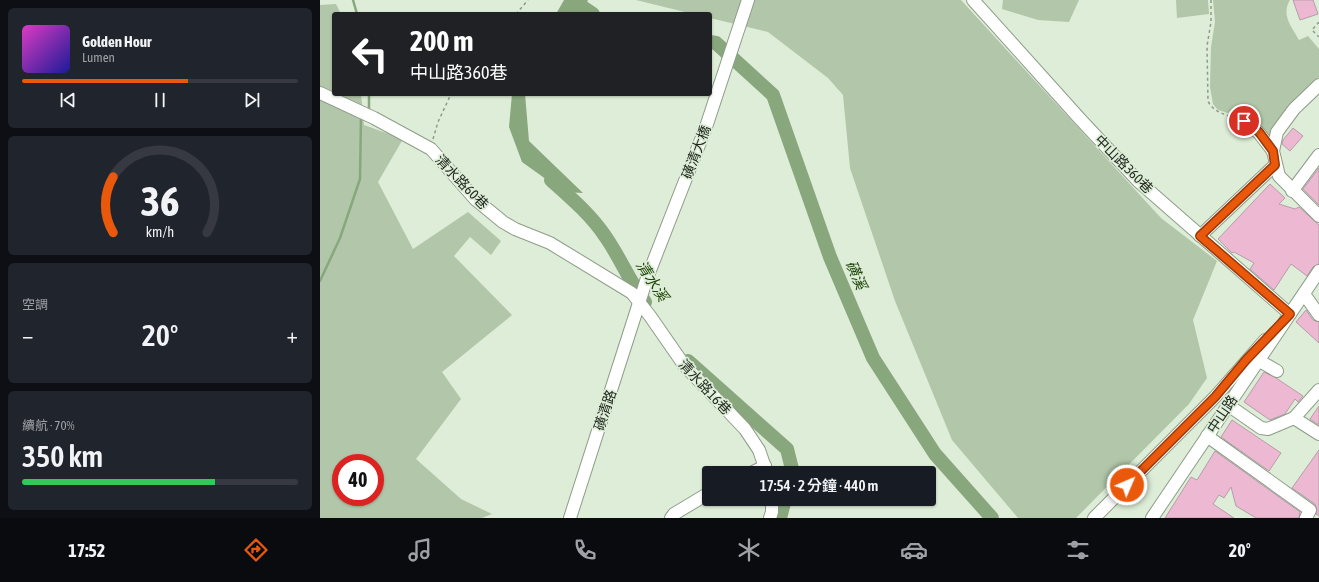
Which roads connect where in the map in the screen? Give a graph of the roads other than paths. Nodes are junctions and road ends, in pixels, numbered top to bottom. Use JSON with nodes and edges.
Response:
{"nodes":[{"id":1,"x":748,"y":0,"type":"edge"},
{"id":2,"x":973,"y":0,"type":"edge"},
{"id":3,"x":1319,"y":84,"type":"edge"},
{"id":4,"x":320,"y":93,"type":"edge"},
{"id":5,"x":1244,"y":121,"type":"road end"},
{"id":6,"x":1273,"y":151,"type":"junction"},
{"id":7,"x":1319,"y":155,"type":"edge"},
{"id":8,"x":1275,"y":165,"type":"junction"},
{"id":9,"x":1292,"y":191,"type":"junction"},
{"id":10,"x":1319,"y":216,"type":"edge"},
{"id":11,"x":1200,"y":236,"type":"junction"},
{"id":12,"x":1319,"y":271,"type":"edge"},
{"id":13,"x":1304,"y":294,"type":"junction"},
{"id":14,"x":640,"y":302,"type":"junction"},
{"id":15,"x":1290,"y":314,"type":"junction"},
{"id":16,"x":1319,"y":315,"type":"edge"},
{"id":17,"x":1258,"y":360,"type":"junction"},
{"id":18,"x":1277,"y":371,"type":"dead end"},
{"id":19,"x":1319,"y":390,"type":"edge"},
{"id":20,"x":1228,"y":404,"type":"junction"},
{"id":21,"x":1294,"y":418,"type":"junction"},
{"id":22,"x":1319,"y":434,"type":"edge"},
{"id":23,"x":1207,"y":436,"type":"junction"},
{"id":24,"x":765,"y":466,"type":"edge"},
{"id":25,"x":702,"y":497,"type":"edge"},
{"id":26,"x":772,"y":506,"type":"edge"},
{"id":27,"x":570,"y":518,"type":"edge"},
{"id":28,"x":671,"y":518,"type":"edge"},
{"id":29,"x":770,"y":518,"type":"edge"},
{"id":30,"x":1094,"y":518,"type":"edge"},
{"id":31,"x":1152,"y":518,"type":"edge"},
{"id":32,"x":1306,"y":518,"type":"edge"}],
"edges":[{"from":1,"to":14,"type":"street","name":"磺清大橋"},
{"from":2,"to":11,"type":"street","name":"中山路360巷"},
{"from":3,"to":6,"type":"street"},
{"from":4,"to":14,"type":"street","name":"清水路60巷"},
{"from":5,"to":6,"type":"street"},
{"from":6,"to":8,"type":"street"},
{"from":7,"to":9,"type":"street"},
{"from":8,"to":9,"type":"street"},
{"from":8,"to":11,"type":"street"},
{"from":9,"to":10,"type":"street"},
{"from":11,"to":15,"type":"street","name":"中山路360巷"},
{"from":12,"to":13,"type":"street","name":"中山路"},
{"from":13,"to":15,"type":"street","name":"中山路"},
{"from":13,"to":16,"type":"street"},
{"from":14,"to":24,"type":"street","name":"清水路16巷"},
{"from":14,"to":27,"type":"street","name":"磺清路"},
{"from":15,"to":17,"type":"street","name":"中山路"},
{"from":15,"to":30,"type":"street"},
{"from":17,"to":18,"type":"street"},
{"from":17,"to":20,"type":"street","name":"中山路"},
{"from":19,"to":21,"type":"street"},
{"from":20,"to":21,"type":"street"},
{"from":20,"to":23,"type":"street","name":"中山路"},
{"from":21,"to":22,"type":"street"},
{"from":23,"to":31,"type":"street","name":"中山路"},
{"from":23,"to":32,"type":"street"},
{"from":25,"to":28,"type":"street"},
{"from":26,"to":29,"type":"street"}]}
